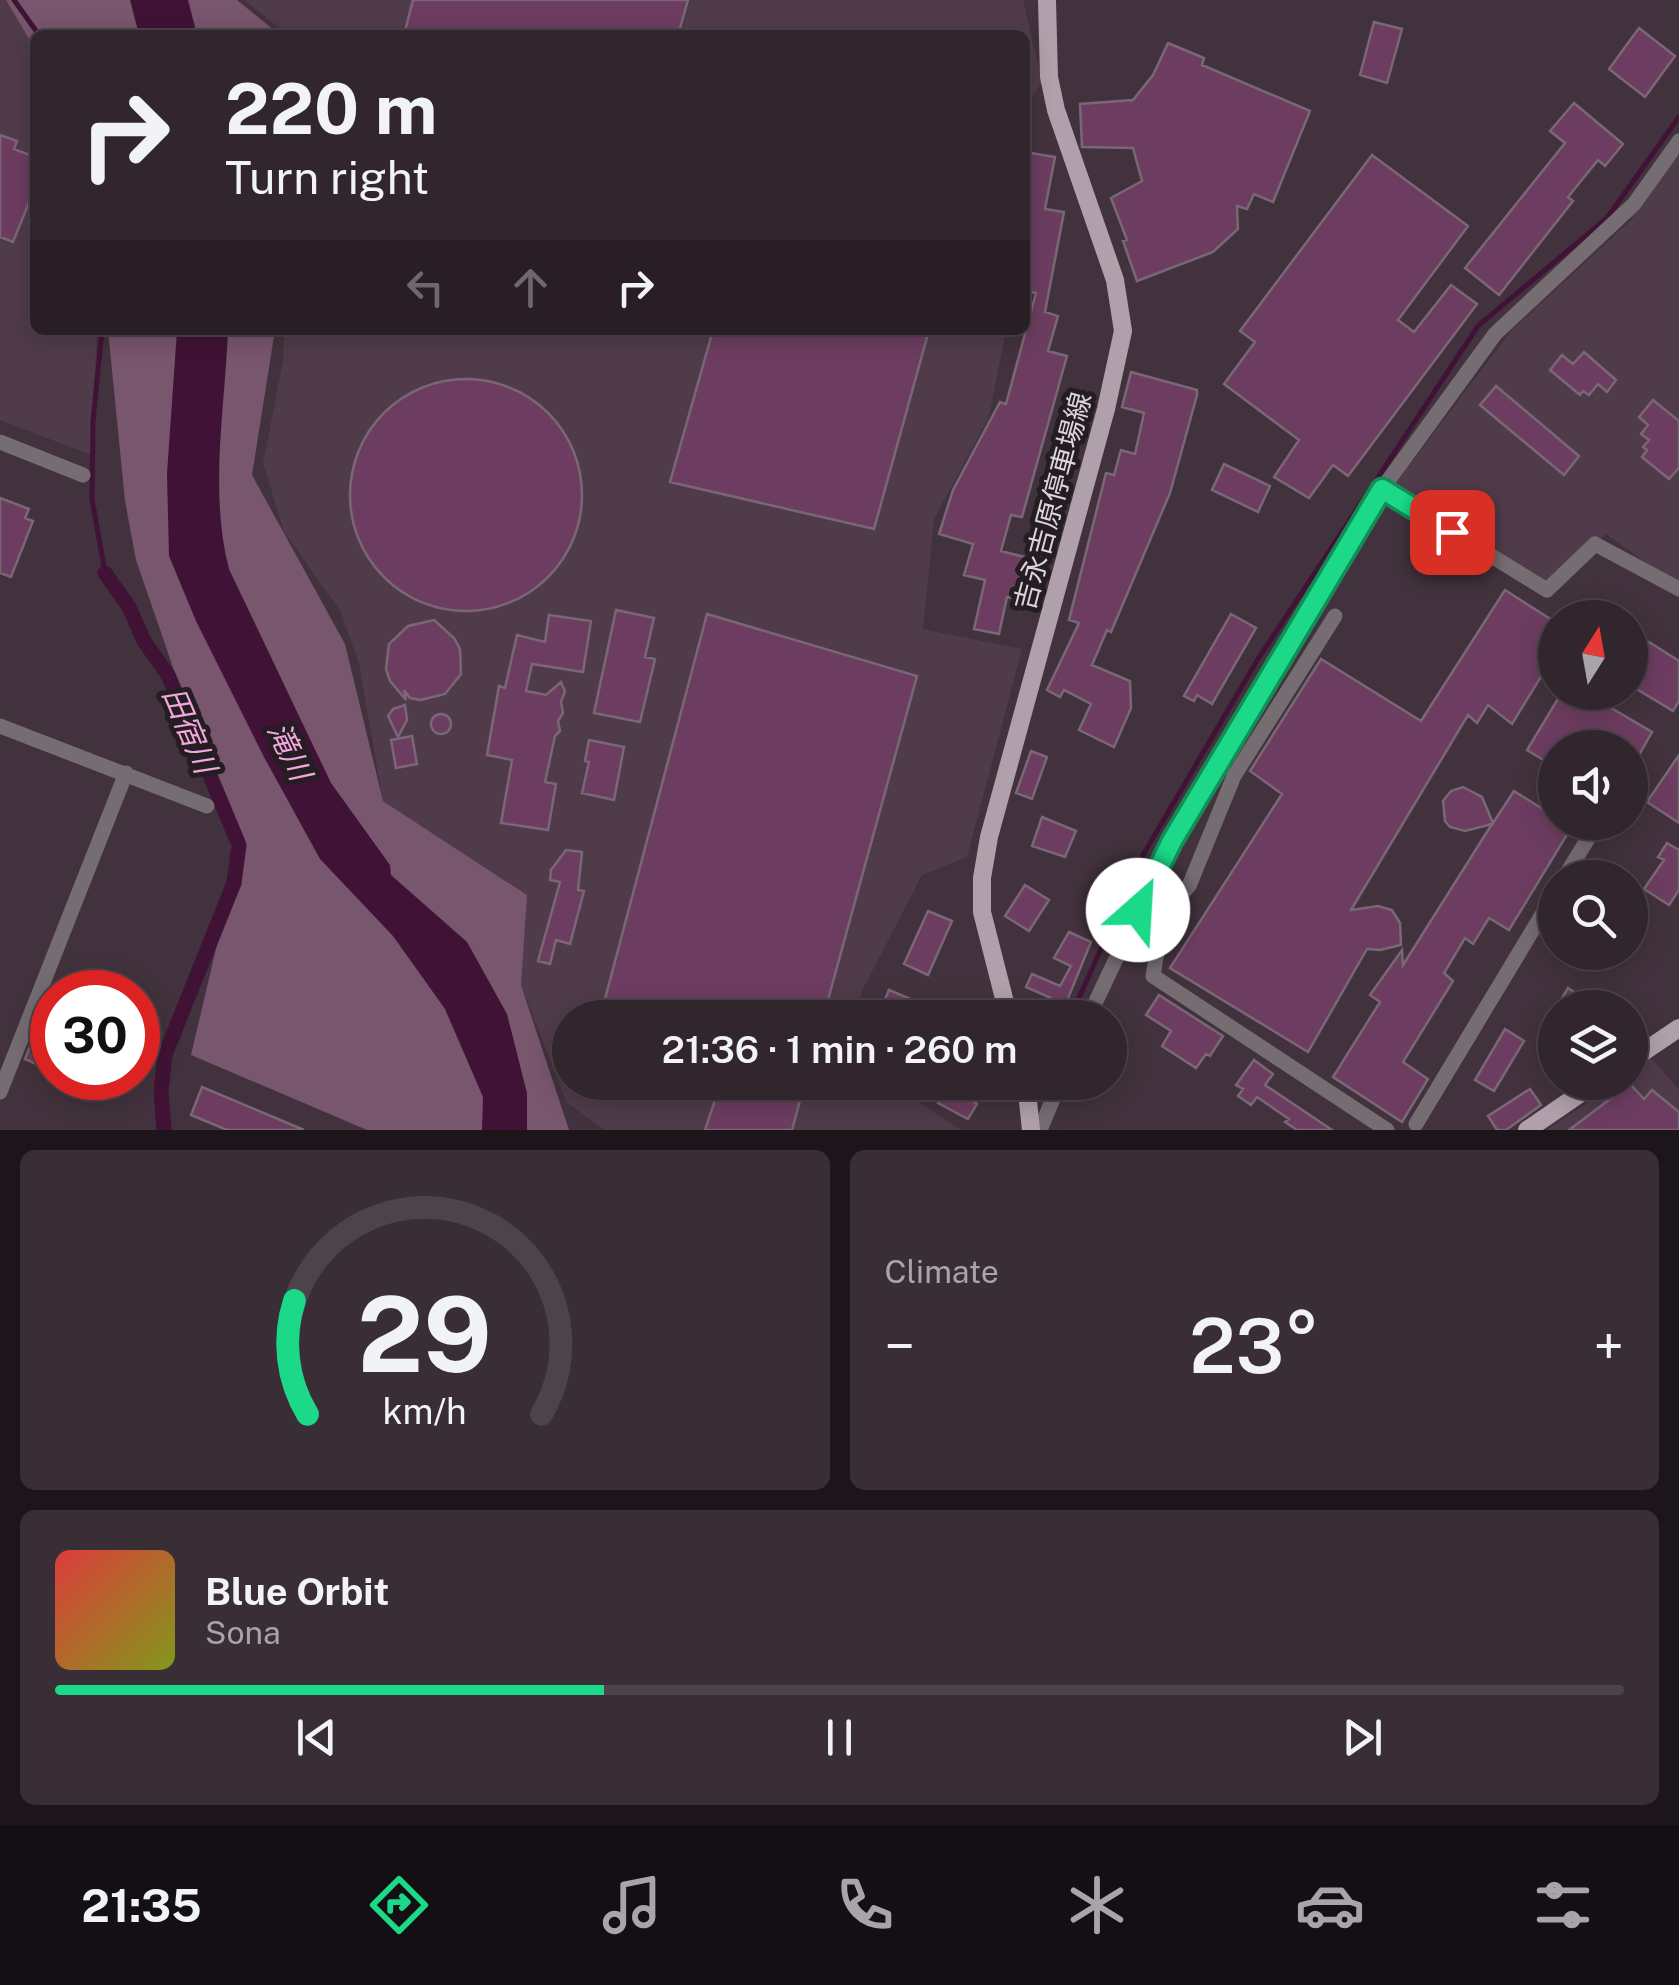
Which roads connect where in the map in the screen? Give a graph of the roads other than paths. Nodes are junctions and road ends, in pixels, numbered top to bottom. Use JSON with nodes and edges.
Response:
{"nodes":[{"id":1,"x":1047,"y":0,"type":"edge"},
{"id":2,"x":1679,"y":140,"type":"edge"},
{"id":3,"x":0,"y":442,"type":"edge"},
{"id":4,"x":83,"y":475,"type":"dead end"},
{"id":5,"x":1382,"y":489,"type":"junction"},
{"id":6,"x":1679,"y":590,"type":"edge"},
{"id":7,"x":1335,"y":616,"type":"dead end"},
{"id":8,"x":0,"y":726,"type":"edge"},
{"id":9,"x":126,"y":773,"type":"junction"},
{"id":10,"x":207,"y":806,"type":"dead end"},
{"id":11,"x":1138,"y":910,"type":"junction"},
{"id":12,"x":1162,"y":914,"type":"junction"},
{"id":13,"x":1538,"y":922,"type":"edge"},
{"id":14,"x":1004,"y":1000,"type":"edge"},
{"id":15,"x":1096,"y":1000,"type":"edge"},
{"id":16,"x":1679,"y":1028,"type":"edge"},
{"id":17,"x":1648,"y":1048,"type":"edge"},
{"id":18,"x":0,"y":1092,"type":"edge"},
{"id":19,"x":1028,"y":1100,"type":"edge"},
{"id":20,"x":1052,"y":1100,"type":"edge"},
{"id":21,"x":1571,"y":1100,"type":"edge"},
{"id":22,"x":1417,"y":1128,"type":"edge"},
{"id":23,"x":1031,"y":1130,"type":"edge"},
{"id":24,"x":1040,"y":1130,"type":"edge"},
{"id":25,"x":1387,"y":1130,"type":"edge"},
{"id":26,"x":1527,"y":1130,"type":"edge"}],
"edges":[{"from":1,"to":14,"type":"main road","name":"吉永吉原停車場線"},
{"from":2,"to":5,"type":"street"},
{"from":3,"to":4,"type":"street"},
{"from":5,"to":6,"type":"street"},
{"from":5,"to":11,"type":"street"},
{"from":7,"to":12,"type":"street"},
{"from":8,"to":9,"type":"street"},
{"from":9,"to":10,"type":"street"},
{"from":9,"to":18,"type":"street"},
{"from":11,"to":12,"type":"street"},
{"from":11,"to":15,"type":"street"},
{"from":12,"to":25,"type":"street"},
{"from":13,"to":22,"type":"street"},
{"from":16,"to":17,"type":"main road"},
{"from":19,"to":23,"type":"main road"},
{"from":20,"to":24,"type":"street"},
{"from":21,"to":26,"type":"main road"}]}
